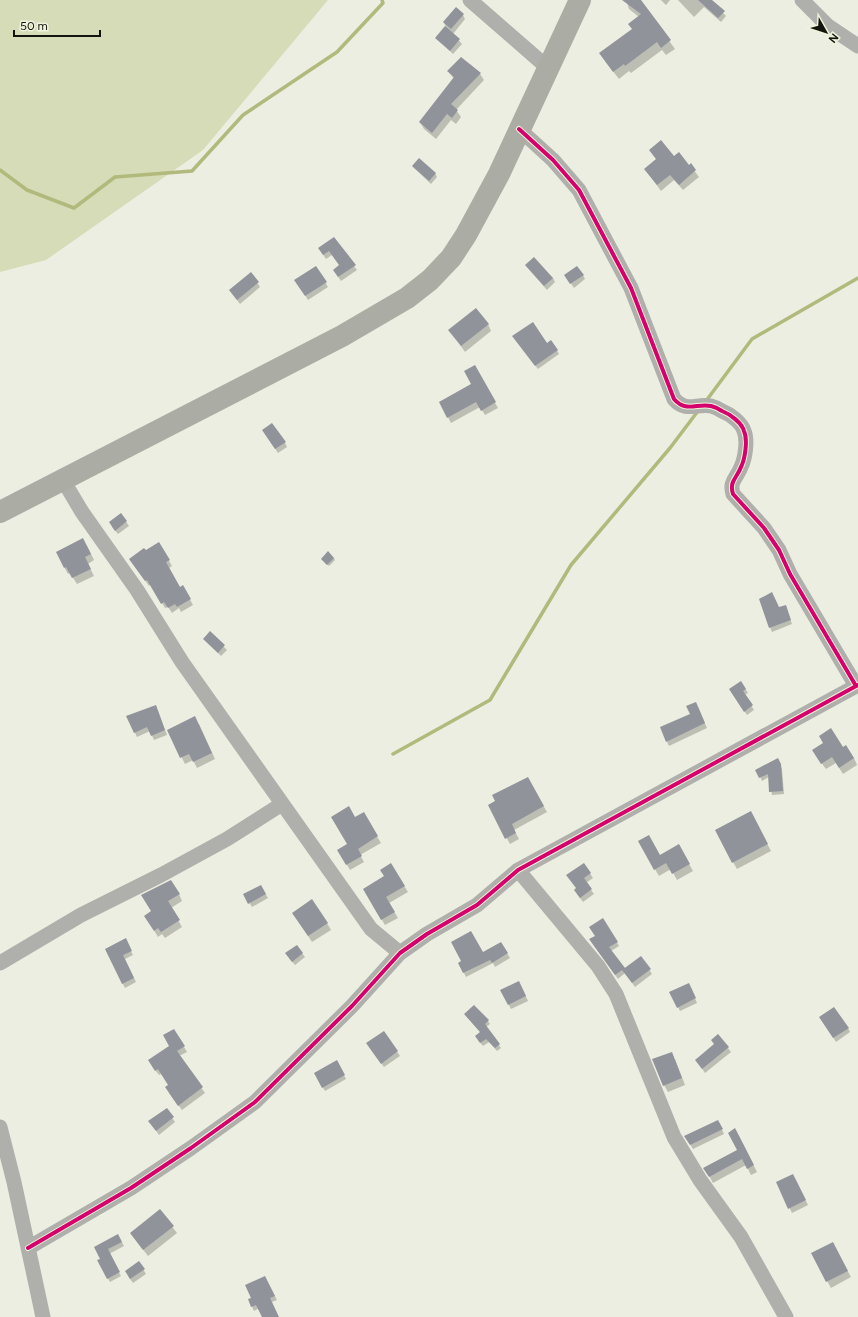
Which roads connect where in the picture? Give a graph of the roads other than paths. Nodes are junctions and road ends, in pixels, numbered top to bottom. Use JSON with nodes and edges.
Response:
{"nodes":[{"id":1,"x":470,"y":0,"type":"edge"},
{"id":2,"x":580,"y":0,"type":"edge"},
{"id":3,"x":802,"y":0,"type":"edge"},
{"id":4,"x":858,"y":46,"type":"edge"},
{"id":5,"x":548,"y":68,"type":"junction"},
{"id":6,"x":520,"y":129,"type":"junction"},
{"id":7,"x":63,"y":480,"type":"junction"},
{"id":8,"x":0,"y":512,"type":"edge"},
{"id":9,"x":857,"y":685,"type":"edge"},
{"id":10,"x":282,"y":804,"type":"junction"},
{"id":11,"x":518,"y":870,"type":"junction"},
{"id":12,"x":400,"y":953,"type":"junction"},
{"id":13,"x":0,"y":963,"type":"edge"},
{"id":14,"x":0,"y":1127,"type":"edge"},
{"id":15,"x":28,"y":1248,"type":"junction"},
{"id":16,"x":43,"y":1317,"type":"edge"},
{"id":17,"x":786,"y":1317,"type":"edge"}],
"edges":[{"from":1,"to":5,"type":"street"},
{"from":2,"to":5,"type":"highway"},
{"from":3,"to":4,"type":"street"},
{"from":5,"to":6,"type":"highway"},
{"from":6,"to":7,"type":"highway"},
{"from":6,"to":9,"type":"street"},
{"from":7,"to":8,"type":"highway"},
{"from":7,"to":10,"type":"street"},
{"from":9,"to":11,"type":"street"},
{"from":10,"to":12,"type":"street"},
{"from":10,"to":13,"type":"street"},
{"from":11,"to":12,"type":"street"},
{"from":11,"to":17,"type":"street"},
{"from":12,"to":15,"type":"street"},
{"from":14,"to":15,"type":"street"},
{"from":15,"to":16,"type":"street"}]}
